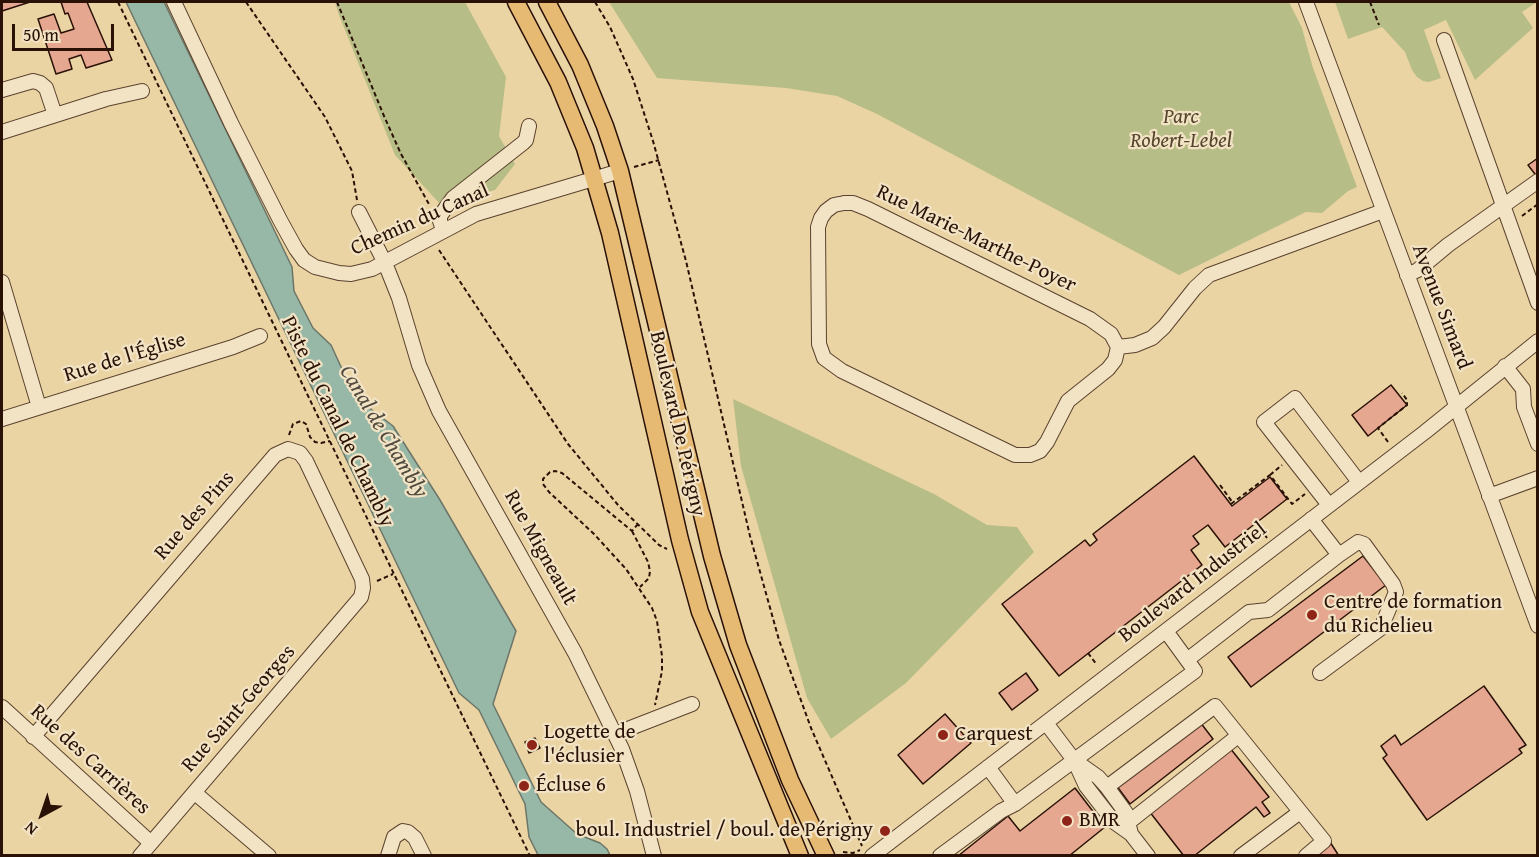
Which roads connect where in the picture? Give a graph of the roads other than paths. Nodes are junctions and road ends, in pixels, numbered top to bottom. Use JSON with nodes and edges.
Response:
{"nodes":[{"id":1,"x":174,"y":2,"type":"edge"},
{"id":2,"x":516,"y":2,"type":"edge"},
{"id":3,"x":547,"y":2,"type":"edge"},
{"id":4,"x":1306,"y":2,"type":"edge"},
{"id":5,"x":1444,"y":40,"type":"dead end"},
{"id":6,"x":2,"y":90,"type":"edge"},
{"id":7,"x":142,"y":92,"type":"dead end"},
{"id":8,"x":55,"y":115,"type":"junction"},
{"id":9,"x":529,"y":126,"type":"dead end"},
{"id":10,"x":2,"y":132,"type":"edge"},
{"id":11,"x":620,"y":171,"type":"junction"},
{"id":12,"x":595,"y":178,"type":"junction"},
{"id":13,"x":1538,"y":180,"type":"edge"},
{"id":14,"x":1503,"y":204,"type":"junction"},
{"id":15,"x":1383,"y":211,"type":"junction"},
{"id":16,"x":359,"y":212,"type":"road end"},
{"id":17,"x":442,"y":225,"type":"junction"},
{"id":18,"x":386,"y":263,"type":"junction"},
{"id":19,"x":1407,"y":275,"type":"junction"},
{"id":20,"x":2,"y":282,"type":"edge"},
{"id":21,"x":1538,"y":303,"type":"edge"},
{"id":22,"x":261,"y":336,"type":"dead end"},
{"id":23,"x":1538,"y":341,"type":"edge"},
{"id":24,"x":1118,"y":347,"type":"junction"},
{"id":25,"x":1506,"y":366,"type":"junction"},
{"id":26,"x":1456,"y":406,"type":"junction"},
{"id":27,"x":39,"y":407,"type":"junction"},
{"id":28,"x":2,"y":419,"type":"edge"},
{"id":29,"x":1538,"y":444,"type":"edge"},
{"id":30,"x":1538,"y":478,"type":"edge"},
{"id":31,"x":1359,"y":482,"type":"junction"},
{"id":32,"x":1489,"y":496,"type":"junction"},
{"id":33,"x":1329,"y":505,"type":"junction"},
{"id":34,"x":1311,"y":519,"type":"junction"},
{"id":35,"x":1339,"y":555,"type":"junction"},
{"id":36,"x":370,"y":583,"type":"joint"},
{"id":37,"x":1538,"y":626,"type":"edge"},
{"id":38,"x":1166,"y":631,"type":"junction"},
{"id":39,"x":1187,"y":660,"type":"junction"},
{"id":40,"x":1320,"y":673,"type":"dead end"},
{"id":41,"x":692,"y":704,"type":"dead end"},
{"id":42,"x":2,"y":707,"type":"edge"},
{"id":43,"x":1046,"y":723,"type":"junction"},
{"id":44,"x":615,"y":734,"type":"junction"},
{"id":45,"x":1238,"y":736,"type":"junction"},
{"id":46,"x":33,"y":737,"type":"junction"},
{"id":47,"x":1074,"y":760,"type":"junction"},
{"id":48,"x":988,"y":767,"type":"junction"},
{"id":49,"x":1107,"y":787,"type":"junction"},
{"id":50,"x":195,"y":793,"type":"junction"},
{"id":51,"x":1015,"y":804,"type":"junction"},
{"id":52,"x":1300,"y":812,"type":"junction"},
{"id":53,"x":1127,"y":828,"type":"junction"},
{"id":54,"x":151,"y":843,"type":"junction"},
{"id":55,"x":868,"y":852,"type":"edge"},
{"id":56,"x":140,"y":855,"type":"edge"},
{"id":57,"x":269,"y":855,"type":"edge"},
{"id":58,"x":388,"y":855,"type":"edge"},
{"id":59,"x":424,"y":855,"type":"edge"},
{"id":60,"x":654,"y":855,"type":"edge"},
{"id":61,"x":800,"y":855,"type":"edge"},
{"id":62,"x":826,"y":855,"type":"edge"},
{"id":63,"x":940,"y":855,"type":"edge"},
{"id":64,"x":1148,"y":855,"type":"edge"},
{"id":65,"x":1241,"y":855,"type":"edge"},
{"id":66,"x":1306,"y":855,"type":"edge"}],
"edges":[{"from":1,"to":18,"type":"street","name":"Chemin du Canal"},
{"from":2,"to":12,"type":"main road","name":"Boulevard De Périgny"},
{"from":3,"to":11,"type":"main road","name":"Boulevard De Périgny"},
{"from":4,"to":15,"type":"street","name":"Avenue Simard"},
{"from":5,"to":14,"type":"street"},
{"from":6,"to":8,"type":"street"},
{"from":7,"to":8,"type":"street"},
{"from":8,"to":10,"type":"street"},
{"from":9,"to":17,"type":"street"},
{"from":11,"to":12,"type":"street","name":"Chemin du Canal"},
{"from":11,"to":62,"type":"main road","name":"Boulevard De Périgny"},
{"from":12,"to":17,"type":"street","name":"Chemin du Canal"},
{"from":12,"to":61,"type":"main road","name":"Boulevard De Périgny"},
{"from":13,"to":14,"type":"street"},
{"from":14,"to":19,"type":"street"},
{"from":14,"to":21,"type":"street"},
{"from":15,"to":19,"type":"street","name":"Avenue Simard"},
{"from":15,"to":24,"type":"street"},
{"from":16,"to":18,"type":"street","name":"Rue Migneault"},
{"from":17,"to":18,"type":"street","name":"Chemin du Canal"},
{"from":18,"to":44,"type":"street","name":"Rue Migneault"},
{"from":19,"to":26,"type":"street","name":"Avenue Simard"},
{"from":20,"to":27,"type":"street"},
{"from":22,"to":27,"type":"street","name":"Rue de l'Église"},
{"from":23,"to":25,"type":"street","name":"Boulevard Industriel"},
{"from":24,"to":24,"type":"street","name":"Rue Marie-Marthe-Poyer"},
{"from":25,"to":26,"type":"street","name":"Boulevard Industriel"},
{"from":25,"to":29,"type":"street"},
{"from":26,"to":31,"type":"street","name":"Boulevard Industriel"},
{"from":26,"to":32,"type":"street","name":"Avenue Simard"},
{"from":27,"to":28,"type":"street","name":"Rue de l'Église"},
{"from":30,"to":32,"type":"street"},
{"from":31,"to":33,"type":"street","name":"Boulevard Industriel"},
{"from":31,"to":33,"type":"street"},
{"from":32,"to":37,"type":"street","name":"Avenue Simard"},
{"from":33,"to":34,"type":"street","name":"Boulevard Industriel"},
{"from":34,"to":35,"type":"street"},
{"from":34,"to":38,"type":"street","name":"Boulevard Industriel"},
{"from":35,"to":39,"type":"street"},
{"from":35,"to":40,"type":"street"},
{"from":36,"to":46,"type":"street","name":"Rue des Pins"},
{"from":36,"to":50,"type":"street","name":"Rue Saint-Georges"},
{"from":38,"to":39,"type":"street"},
{"from":38,"to":43,"type":"street","name":"Boulevard Industriel"},
{"from":39,"to":47,"type":"street"},
{"from":41,"to":44,"type":"street"},
{"from":42,"to":46,"type":"street","name":"Rue des Carrières"},
{"from":43,"to":47,"type":"street"},
{"from":43,"to":48,"type":"street","name":"Boulevard Industriel"},
{"from":44,"to":60,"type":"street","name":"Rue Migneault"},
{"from":45,"to":49,"type":"street"},
{"from":45,"to":52,"type":"street"},
{"from":45,"to":53,"type":"street"},
{"from":46,"to":54,"type":"street","name":"Rue des Carrières"},
{"from":47,"to":49,"type":"street"},
{"from":47,"to":51,"type":"street"},
{"from":47,"to":53,"type":"street"},
{"from":48,"to":51,"type":"street"},
{"from":48,"to":55,"type":"street","name":"Boulevard Industriel"},
{"from":49,"to":53,"type":"street"},
{"from":50,"to":54,"type":"street","name":"Rue Saint-Georges"},
{"from":50,"to":57,"type":"street"},
{"from":51,"to":63,"type":"street"},
{"from":52,"to":65,"type":"street"},
{"from":52,"to":66,"type":"street"},
{"from":53,"to":64,"type":"street"},
{"from":54,"to":56,"type":"street","name":"Rue Saint-Georges"},
{"from":58,"to":59,"type":"street"}]}
